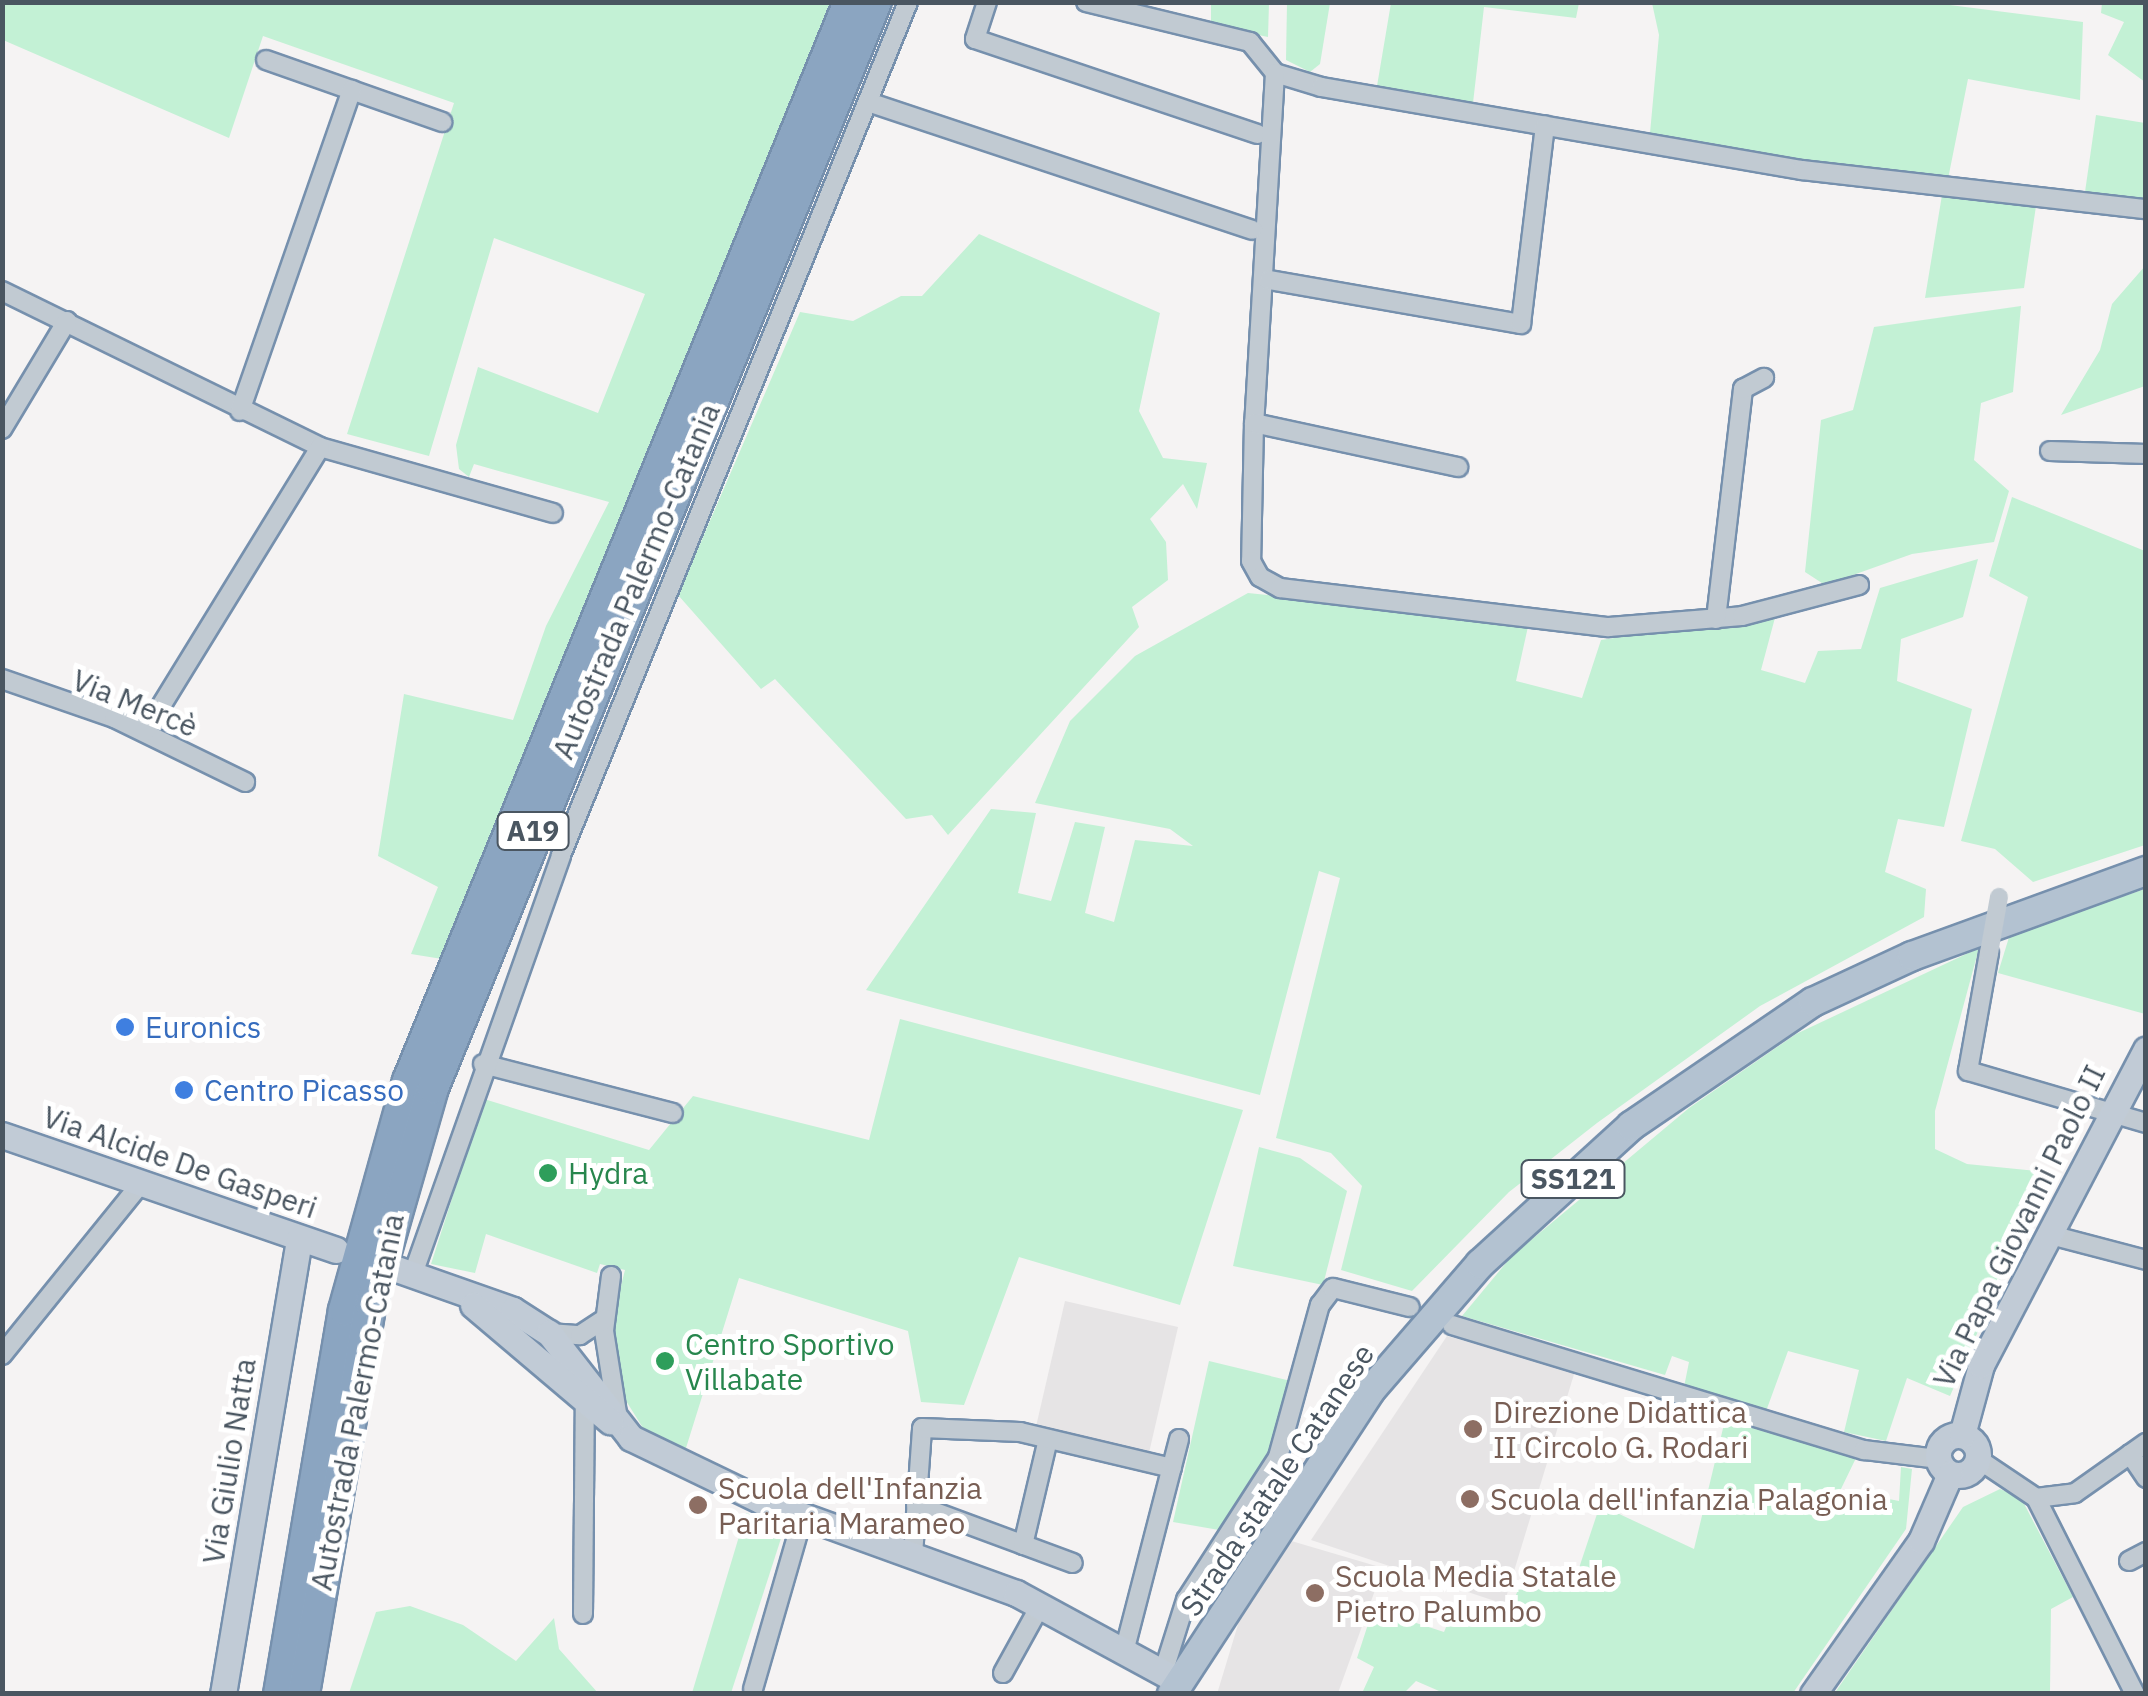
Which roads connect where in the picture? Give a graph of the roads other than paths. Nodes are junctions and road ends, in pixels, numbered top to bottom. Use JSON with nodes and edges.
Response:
{"nodes":[{"id":1,"x":850,"y":2,"type":"edge"},
{"id":2,"x":876,"y":2,"type":"edge"},
{"id":3,"x":908,"y":2,"type":"edge"},
{"id":4,"x":986,"y":2,"type":"edge"},
{"id":5,"x":1086,"y":2,"type":"edge"},
{"id":6,"x":266,"y":60,"type":"dead end"},
{"id":7,"x":1275,"y":73,"type":"junction"},
{"id":8,"x":352,"y":90,"type":"junction"},
{"id":9,"x":868,"y":102,"type":"junction"},
{"id":10,"x":442,"y":122,"type":"dead end"},
{"id":11,"x":1546,"y":125,"type":"junction"},
{"id":12,"x":1257,"y":134,"type":"dead end"},
{"id":13,"x":2146,"y":209,"type":"edge"},
{"id":14,"x":1252,"y":230,"type":"dead end"},
{"id":15,"x":1269,"y":280,"type":"junction"},
{"id":16,"x":2,"y":290,"type":"edge"},
{"id":17,"x":66,"y":321,"type":"junction"},
{"id":18,"x":1764,"y":378,"type":"dead end"},
{"id":19,"x":240,"y":411,"type":"junction"},
{"id":20,"x":1254,"y":423,"type":"junction"},
{"id":21,"x":2,"y":429,"type":"edge"},
{"id":22,"x":320,"y":447,"type":"junction"},
{"id":23,"x":2050,"y":451,"type":"dead end"},
{"id":24,"x":2146,"y":454,"type":"edge"},
{"id":25,"x":1458,"y":467,"type":"dead end"},
{"id":26,"x":553,"y":513,"type":"dead end"},
{"id":27,"x":1859,"y":586,"type":"dead end"},
{"id":28,"x":1716,"y":619,"type":"junction"},
{"id":29,"x":6,"y":681,"type":"edge"},
{"id":30,"x":2,"y":704,"type":"edge"},
{"id":31,"x":145,"y":732,"type":"junction"},
{"id":32,"x":244,"y":782,"type":"dead end"},
{"id":33,"x":2146,"y":871,"type":"edge"},
{"id":34,"x":1999,"y":897,"type":"dead end"},
{"id":35,"x":2146,"y":1050,"type":"edge"},
{"id":36,"x":483,"y":1064,"type":"junction"},
{"id":37,"x":2108,"y":1113,"type":"junction"},
{"id":38,"x":673,"y":1114,"type":"dead end"},
{"id":39,"x":2146,"y":1123,"type":"edge"},
{"id":40,"x":2,"y":1135,"type":"edge"},
{"id":41,"x":143,"y":1181,"type":"junction"},
{"id":42,"x":2047,"y":1234,"type":"junction"},
{"id":43,"x":299,"y":1238,"type":"junction"},
{"id":44,"x":336,"y":1250,"type":"dead end"},
{"id":45,"x":2146,"y":1260,"type":"edge"},
{"id":46,"x":413,"y":1274,"type":"joint"},
{"id":47,"x":611,"y":1276,"type":"dead end"},
{"id":48,"x":1410,"y":1307,"type":"dead end"},
{"id":49,"x":605,"y":1319,"type":"junction"},
{"id":50,"x":1452,"y":1325,"type":"dead end"},
{"id":51,"x":540,"y":1341,"type":"junction"},
{"id":52,"x":2,"y":1355,"type":"edge"},
{"id":53,"x":573,"y":1373,"type":"junction"},
{"id":54,"x":585,"y":1400,"type":"junction"},
{"id":55,"x":614,"y":1418,"type":"junction"},
{"id":56,"x":1962,"y":1435,"type":"junction"},
{"id":57,"x":1048,"y":1439,"type":"junction"},
{"id":58,"x":1179,"y":1440,"type":"dead end"},
{"id":59,"x":2138,"y":1448,"type":"edge"},
{"id":60,"x":1978,"y":1458,"type":"junction"},
{"id":61,"x":1944,"y":1466,"type":"junction"},
{"id":62,"x":1172,"y":1468,"type":"junction"},
{"id":63,"x":2146,"y":1478,"type":"edge"},
{"id":64,"x":2036,"y":1498,"type":"junction"},
{"id":65,"x":916,"y":1505,"type":"junction"},
{"id":66,"x":804,"y":1516,"type":"junction"},
{"id":67,"x":1023,"y":1544,"type":"junction"},
{"id":68,"x":914,"y":1555,"type":"junction"},
{"id":69,"x":1073,"y":1563,"type":"dead end"},
{"id":70,"x":1040,"y":1606,"type":"junction"},
{"id":71,"x":583,"y":1614,"type":"dead end"},
{"id":72,"x":1124,"y":1652,"type":"junction"},
{"id":73,"x":1003,"y":1674,"type":"dead end"},
{"id":74,"x":1177,"y":1685,"type":"edge"},
{"id":75,"x":753,"y":1689,"type":"dead end"},
{"id":76,"x":224,"y":1694,"type":"edge"},
{"id":77,"x":279,"y":1694,"type":"edge"},
{"id":78,"x":304,"y":1694,"type":"edge"},
{"id":79,"x":1813,"y":1694,"type":"edge"},
{"id":80,"x":2136,"y":1694,"type":"edge"}],
"edges":[{"from":1,"to":77,"type":"highway","name":"Autostrada Palermo-Catania","number":"A19"},
{"from":2,"to":78,"type":"highway","name":"Autostrada Palermo-Catania","number":"A19"},
{"from":3,"to":9,"type":"street"},
{"from":4,"to":12,"type":"street"},
{"from":5,"to":7,"type":"street"},
{"from":6,"to":8,"type":"street"},
{"from":7,"to":11,"type":"street"},
{"from":7,"to":15,"type":"street"},
{"from":8,"to":10,"type":"street"},
{"from":8,"to":19,"type":"street"},
{"from":9,"to":14,"type":"street"},
{"from":9,"to":36,"type":"street"},
{"from":11,"to":13,"type":"street"},
{"from":11,"to":15,"type":"street"},
{"from":15,"to":20,"type":"street"},
{"from":16,"to":17,"type":"street"},
{"from":17,"to":19,"type":"street"},
{"from":17,"to":21,"type":"street"},
{"from":18,"to":28,"type":"street"},
{"from":19,"to":22,"type":"street"},
{"from":20,"to":25,"type":"street"},
{"from":20,"to":28,"type":"street"},
{"from":22,"to":26,"type":"street"},
{"from":22,"to":31,"type":"street"},
{"from":23,"to":24,"type":"street"},
{"from":27,"to":28,"type":"street"},
{"from":29,"to":30,"type":"street"},
{"from":29,"to":31,"type":"street","name":"Via Mercè"},
{"from":31,"to":32,"type":"street","name":"Via Mercè"},
{"from":33,"to":74,"type":"main road","name":"Strada statale Catanese","number":"SS121"},
{"from":34,"to":37,"type":"street","bridge":true},
{"from":35,"to":37,"type":"street","name":"Via Papa Giovanni Paolo II"},
{"from":36,"to":38,"type":"street"},
{"from":36,"to":46,"type":"street"},
{"from":37,"to":39,"type":"street"},
{"from":37,"to":42,"type":"street","name":"Via Papa Giovanni Paolo II"},
{"from":40,"to":41,"type":"street","name":"Via Alcide De Gasperi"},
{"from":41,"to":43,"type":"street","name":"Via Alcide De Gasperi"},
{"from":41,"to":52,"type":"street"},
{"from":42,"to":45,"type":"street"},
{"from":42,"to":56,"type":"street","name":"Via Papa Giovanni Paolo II"},
{"from":43,"to":44,"type":"street","name":"Via Alcide De Gasperi"},
{"from":43,"to":76,"type":"street","name":"Via Giulio Natta"},
{"from":46,"to":51,"type":"street"},
{"from":47,"to":49,"type":"street"},
{"from":48,"to":74,"type":"street"},
{"from":49,"to":51,"type":"street"},
{"from":49,"to":55,"type":"street"},
{"from":50,"to":61,"type":"street"},
{"from":51,"to":53,"type":"street"},
{"from":53,"to":54,"type":"street"},
{"from":53,"to":55,"type":"street"},
{"from":54,"to":55,"type":"street"},
{"from":54,"to":71,"type":"street"},
{"from":55,"to":66,"type":"street"},
{"from":56,"to":60,"type":"street"},
{"from":56,"to":61,"type":"street"},
{"from":57,"to":62,"type":"street"},
{"from":57,"to":65,"type":"street"},
{"from":57,"to":67,"type":"street"},
{"from":58,"to":62,"type":"street"},
{"from":59,"to":63,"type":"street"},
{"from":59,"to":64,"type":"street"},
{"from":60,"to":61,"type":"street"},
{"from":60,"to":64,"type":"street"},
{"from":61,"to":79,"type":"street"},
{"from":62,"to":72,"type":"street"},
{"from":64,"to":80,"type":"street"},
{"from":65,"to":67,"type":"street"},
{"from":65,"to":68,"type":"street"},
{"from":66,"to":68,"type":"street"},
{"from":66,"to":75,"type":"street"},
{"from":67,"to":69,"type":"street"},
{"from":68,"to":70,"type":"street"},
{"from":70,"to":72,"type":"street"},
{"from":70,"to":73,"type":"street"},
{"from":72,"to":74,"type":"street"}]}
